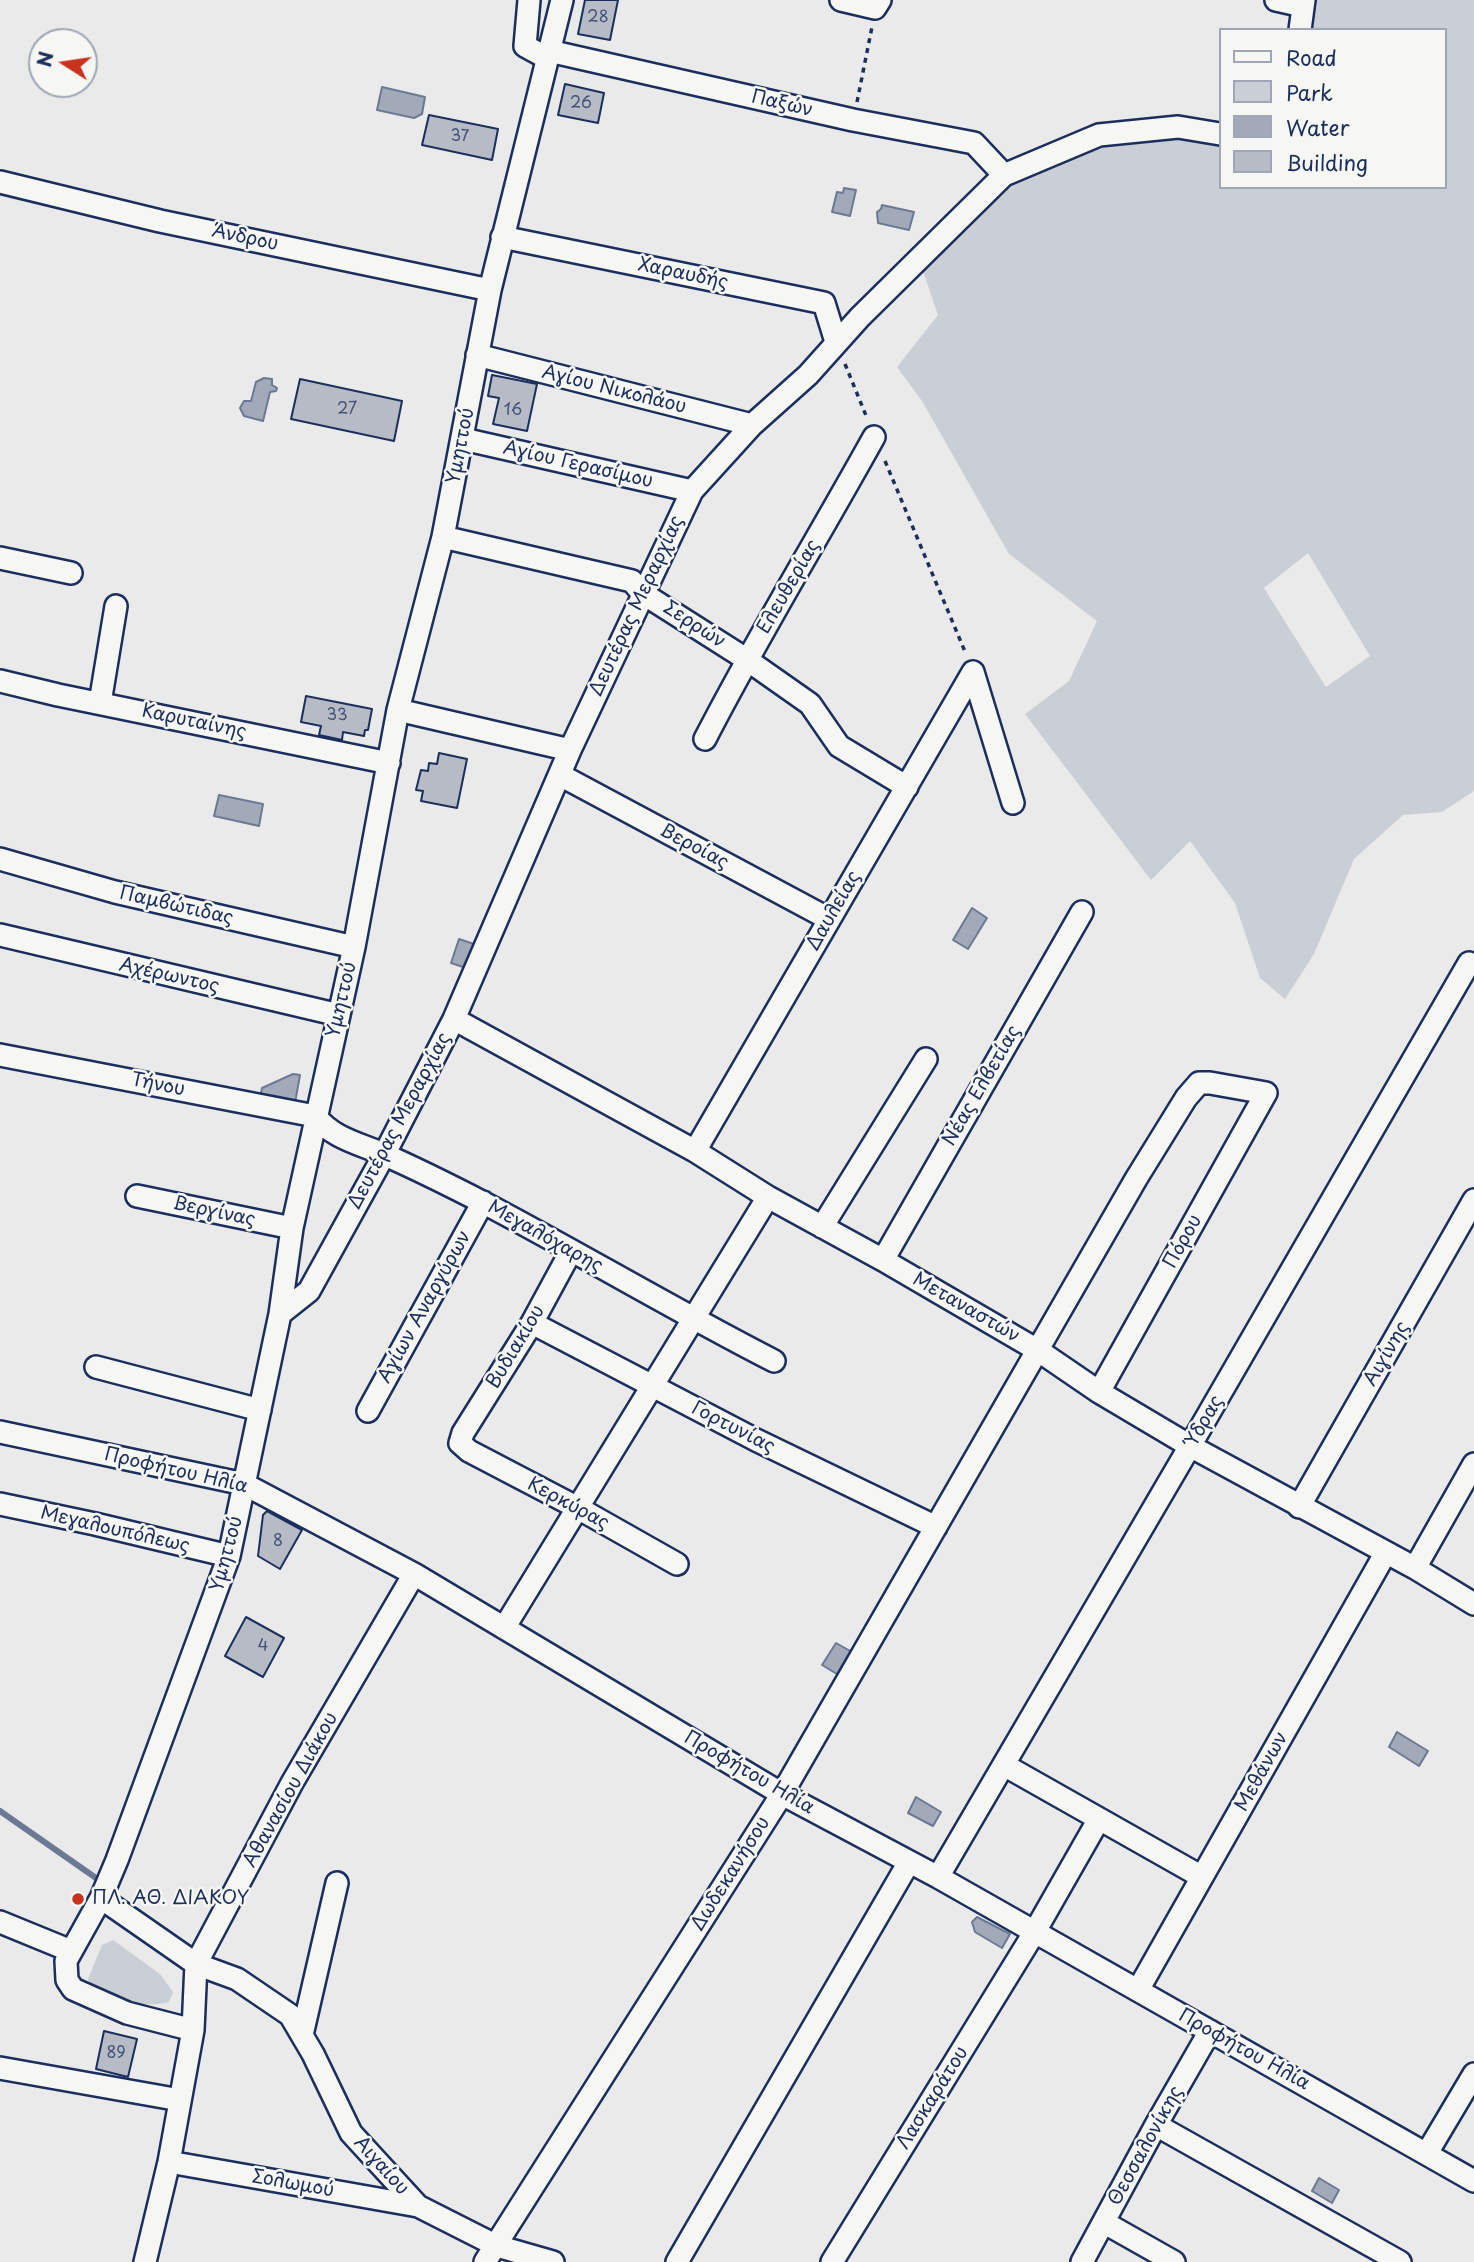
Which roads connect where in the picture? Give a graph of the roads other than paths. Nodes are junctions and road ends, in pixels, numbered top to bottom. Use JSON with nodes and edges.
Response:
{"nodes":[{"id":1,"x":529,"y":0,"type":"edge"},
{"id":2,"x":562,"y":0,"type":"edge"},
{"id":3,"x":841,"y":0,"type":"edge"},
{"id":4,"x":1276,"y":0,"type":"edge"},
{"id":5,"x":1304,"y":3,"type":"edge"},
{"id":6,"x":878,"y":4,"type":"edge"},
{"id":7,"x":1300,"y":28,"type":"edge"},
{"id":8,"x":548,"y":54,"type":"junction"},
{"id":9,"x":1218,"y":134,"type":"edge"},
{"id":10,"x":1004,"y":175,"type":"junction"},
{"id":11,"x":0,"y":182,"type":"edge"},
{"id":12,"x":502,"y":237,"type":"junction"},
{"id":13,"x":490,"y":290,"type":"junction"},
{"id":14,"x":836,"y":342,"type":"junction"},
{"id":15,"x":477,"y":355,"type":"junction"},
{"id":16,"x":752,"y":425,"type":"junction"},
{"id":17,"x":874,"y":436,"type":"road end"},
{"id":18,"x":463,"y":439,"type":"junction"},
{"id":19,"x":692,"y":491,"type":"junction"},
{"id":20,"x":443,"y":537,"type":"junction"},
{"id":21,"x":0,"y":558,"type":"edge"},
{"id":22,"x":71,"y":573,"type":"dead end"},
{"id":23,"x":642,"y":593,"type":"junction"},
{"id":24,"x":116,"y":606,"type":"dead end"},
{"id":25,"x":746,"y":659,"type":"junction"},
{"id":26,"x":0,"y":681,"type":"edge"},
{"id":27,"x":100,"y":703,"type":"junction"},
{"id":28,"x":398,"y":710,"type":"junction"},
{"id":29,"x":705,"y":739,"type":"dead end"},
{"id":30,"x":570,"y":750,"type":"junction"},
{"id":31,"x":389,"y":762,"type":"junction"},
{"id":32,"x":560,"y":775,"type":"junction"},
{"id":33,"x":906,"y":787,"type":"junction"},
{"id":34,"x":1013,"y":803,"type":"dead end"},
{"id":35,"x":0,"y":859,"type":"edge"},
{"id":36,"x":1082,"y":912,"type":"dead end"},
{"id":37,"x":829,"y":919,"type":"junction"},
{"id":38,"x":0,"y":935,"type":"edge"},
{"id":39,"x":354,"y":947,"type":"junction"},
{"id":40,"x":1469,"y":963,"type":"dead end"},
{"id":41,"x":339,"y":1015,"type":"junction"},
{"id":42,"x":454,"y":1019,"type":"junction"},
{"id":43,"x":0,"y":1055,"type":"edge"},
{"id":44,"x":926,"y":1059,"type":"dead end"},
{"id":45,"x":1266,"y":1093,"type":"joint"},
{"id":46,"x":315,"y":1116,"type":"junction"},
{"id":47,"x":695,"y":1151,"type":"junction"},
{"id":48,"x":384,"y":1154,"type":"junction"},
{"id":49,"x":137,"y":1196,"type":"dead end"},
{"id":50,"x":768,"y":1197,"type":"junction"},
{"id":51,"x":1474,"y":1200,"type":"edge"},
{"id":52,"x":483,"y":1202,"type":"junction"},
{"id":53,"x":822,"y":1227,"type":"junction"},
{"id":54,"x":292,"y":1228,"type":"junction"},
{"id":55,"x":571,"y":1251,"type":"junction"},
{"id":56,"x":883,"y":1260,"type":"junction"},
{"id":57,"x":280,"y":1314,"type":"junction"},
{"id":58,"x":694,"y":1320,"type":"junction"},
{"id":59,"x":533,"y":1323,"type":"junction"},
{"id":60,"x":1039,"y":1351,"type":"junction"},
{"id":61,"x":774,"y":1361,"type":"dead end"},
{"id":62,"x":96,"y":1367,"type":"dead end"},
{"id":63,"x":652,"y":1387,"type":"junction"},
{"id":64,"x":1100,"y":1392,"type":"junction"},
{"id":65,"x":260,"y":1410,"type":"junction"},
{"id":66,"x":368,"y":1411,"type":"dead end"},
{"id":67,"x":0,"y":1432,"type":"edge"},
{"id":68,"x":460,"y":1443,"type":"joint"},
{"id":69,"x":1191,"y":1446,"type":"junction"},
{"id":70,"x":1474,"y":1464,"type":"edge"},
{"id":71,"x":244,"y":1484,"type":"junction"},
{"id":72,"x":0,"y":1504,"type":"edge"},
{"id":73,"x":1299,"y":1507,"type":"junction"},
{"id":74,"x":578,"y":1508,"type":"junction"},
{"id":75,"x":936,"y":1527,"type":"junction"},
{"id":76,"x":1385,"y":1554,"type":"junction"},
{"id":77,"x":229,"y":1556,"type":"junction"},
{"id":78,"x":677,"y":1564,"type":"dead end"},
{"id":79,"x":1415,"y":1569,"type":"junction"},
{"id":80,"x":414,"y":1574,"type":"junction"},
{"id":81,"x":1474,"y":1604,"type":"edge"},
{"id":82,"x":503,"y":1628,"type":"junction"},
{"id":83,"x":1004,"y":1765,"type":"junction"},
{"id":84,"x":782,"y":1794,"type":"junction"},
{"id":85,"x":1099,"y":1819,"type":"junction"},
{"id":86,"x":909,"y":1862,"type":"junction"},
{"id":87,"x":938,"y":1877,"type":"junction"},
{"id":88,"x":1202,"y":1877,"type":"junction"},
{"id":89,"x":337,"y":1883,"type":"dead end"},
{"id":90,"x":101,"y":1898,"type":"junction"},
{"id":91,"x":0,"y":1922,"type":"edge"},
{"id":92,"x":1034,"y":1933,"type":"junction"},
{"id":93,"x":71,"y":1951,"type":"junction"},
{"id":94,"x":196,"y":1964,"type":"junction"},
{"id":95,"x":1138,"y":1990,"type":"junction"},
{"id":96,"x":193,"y":2030,"type":"junction"},
{"id":97,"x":1210,"y":2031,"type":"junction"},
{"id":98,"x":302,"y":2035,"type":"junction"},
{"id":99,"x":0,"y":2068,"type":"edge"},
{"id":100,"x":1474,"y":2074,"type":"edge"},
{"id":101,"x":180,"y":2100,"type":"junction"},
{"id":102,"x":1156,"y":2125,"type":"junction"},
{"id":103,"x":1427,"y":2153,"type":"junction"},
{"id":104,"x":169,"y":2162,"type":"junction"},
{"id":105,"x":1474,"y":2181,"type":"edge"},
{"id":106,"x":418,"y":2206,"type":"junction"},
{"id":107,"x":1105,"y":2222,"type":"junction"},
{"id":108,"x":491,"y":2254,"type":"edge"},
{"id":109,"x":145,"y":2262,"type":"edge"},
{"id":110,"x":553,"y":2262,"type":"edge"},
{"id":111,"x":677,"y":2262,"type":"edge"},
{"id":112,"x":832,"y":2262,"type":"edge"},
{"id":113,"x":1082,"y":2262,"type":"edge"},
{"id":114,"x":1174,"y":2262,"type":"edge"},
{"id":115,"x":1399,"y":2262,"type":"edge"}],
"edges":[{"from":1,"to":8,"type":"street"},
{"from":2,"to":8,"type":"street","name":"Υμηττού"},
{"from":3,"to":6,"type":"street"},
{"from":4,"to":5,"type":"street"},
{"from":5,"to":7,"type":"street"},
{"from":8,"to":10,"type":"street","name":"Παξών"},
{"from":8,"to":12,"type":"street","name":"Υμηττού"},
{"from":9,"to":10,"type":"street","name":"Δευτέρας Μεραρχίας"},
{"from":10,"to":14,"type":"street","name":"Δευτέρας Μεραρχίας"},
{"from":11,"to":13,"type":"street","name":"Άνδρου"},
{"from":12,"to":13,"type":"street","name":"Υμηττού"},
{"from":12,"to":14,"type":"street","name":"Χαραυδής"},
{"from":13,"to":15,"type":"street","name":"Υμηττού"},
{"from":14,"to":16,"type":"street","name":"Δευτέρας Μεραρχίας"},
{"from":15,"to":16,"type":"street","name":"Αγίου Νικολάου"},
{"from":15,"to":18,"type":"street","name":"Υμηττού"},
{"from":16,"to":19,"type":"street","name":"Δευτέρας Μεραρχίας"},
{"from":17,"to":25,"type":"street","name":"Ελευθερίας"},
{"from":18,"to":19,"type":"street","name":"Αγίου Γερασίμου"},
{"from":18,"to":20,"type":"street","name":"Υμηττού"},
{"from":19,"to":23,"type":"street","name":"Δευτέρας Μεραρχίας"},
{"from":20,"to":23,"type":"street","name":"Σερρών"},
{"from":20,"to":28,"type":"street","name":"Υμηττού"},
{"from":21,"to":22,"type":"street"},
{"from":23,"to":25,"type":"street","name":"Σερρών"},
{"from":23,"to":30,"type":"street","name":"Δευτέρας Μεραρχίας"},
{"from":24,"to":27,"type":"street"},
{"from":25,"to":29,"type":"street","name":"Ελευθερίας"},
{"from":25,"to":33,"type":"street","name":"Σερρών"},
{"from":26,"to":27,"type":"street","name":"Καρυταίνης"},
{"from":27,"to":31,"type":"street","name":"Καρυταίνης"},
{"from":28,"to":30,"type":"street"},
{"from":28,"to":31,"type":"street","name":"Υμηττού"},
{"from":30,"to":32,"type":"street","name":"Δευτέρας Μεραρχίας"},
{"from":31,"to":39,"type":"street","name":"Υμηττού"},
{"from":32,"to":37,"type":"street","name":"Βεροίας"},
{"from":32,"to":42,"type":"street","name":"Δευτέρας Μεραρχίας"},
{"from":33,"to":34,"type":"street","name":"Δαυλείας"},
{"from":33,"to":37,"type":"street","name":"Δαυλείας"},
{"from":35,"to":39,"type":"street","name":"Παμβώτιδας"},
{"from":36,"to":56,"type":"street","name":"Νέας Ελβετίας"},
{"from":37,"to":47,"type":"street","name":"Δαυλείας"},
{"from":38,"to":41,"type":"street","name":"Αχέρωντος"},
{"from":39,"to":41,"type":"street","name":"Υμηττού"},
{"from":40,"to":69,"type":"street","name":"Ύδρας"},
{"from":41,"to":46,"type":"street","name":"Υμηττού"},
{"from":42,"to":47,"type":"street","name":"Μεταναστών"},
{"from":42,"to":48,"type":"street","name":"Δευτέρας Μεραρχίας"},
{"from":43,"to":46,"type":"street","name":"Τήνου"},
{"from":44,"to":53,"type":"street"},
{"from":45,"to":60,"type":"street","name":"Δωδεκανήσου"},
{"from":45,"to":64,"type":"street","name":"Πόρου"},
{"from":46,"to":48,"type":"street","name":"Μεγαλόχαρης"},
{"from":46,"to":54,"type":"street","name":"Υμηττού"},
{"from":47,"to":50,"type":"street","name":"Μεταναστών"},
{"from":48,"to":52,"type":"street","name":"Μεγαλόχαρης"},
{"from":48,"to":57,"type":"street","name":"Δευτέρας Μεραρχίας"},
{"from":49,"to":54,"type":"street","name":"Βεργίνας"},
{"from":50,"to":53,"type":"street","name":"Μεταναστών"},
{"from":50,"to":58,"type":"street"},
{"from":51,"to":73,"type":"street","name":"Αιγίνης"},
{"from":52,"to":55,"type":"street","name":"Μεγαλόχαρης"},
{"from":52,"to":66,"type":"street","name":"Αγίων Αναργύρων"},
{"from":53,"to":56,"type":"street","name":"Μεταναστών"},
{"from":54,"to":57,"type":"street","name":"Υμηττού"},
{"from":55,"to":58,"type":"street","name":"Μεγαλόχαρης"},
{"from":55,"to":59,"type":"street","name":"Βυδιακίου"},
{"from":56,"to":60,"type":"street","name":"Μεταναστών"},
{"from":57,"to":65,"type":"street","name":"Υμηττού"},
{"from":58,"to":61,"type":"street","name":"Μεγαλόχαρης"},
{"from":58,"to":63,"type":"street"},
{"from":59,"to":63,"type":"street","name":"Γορτυνίας"},
{"from":59,"to":68,"type":"street","name":"Βυδιακίου"},
{"from":60,"to":64,"type":"street","name":"Μεταναστών"},
{"from":60,"to":75,"type":"street","name":"Δωδεκανήσου"},
{"from":62,"to":65,"type":"street"},
{"from":63,"to":74,"type":"street"},
{"from":63,"to":75,"type":"street","name":"Γορτυνίας"},
{"from":64,"to":69,"type":"street","name":"Μεταναστών"},
{"from":65,"to":71,"type":"street","name":"Υμηττού"},
{"from":67,"to":71,"type":"street","name":"Προφήτου Ηλία"},
{"from":68,"to":74,"type":"street","name":"Κερκύρας"},
{"from":69,"to":73,"type":"street","name":"Μεταναστών"},
{"from":69,"to":83,"type":"street","name":"Ύδρας"},
{"from":70,"to":79,"type":"street"},
{"from":71,"to":77,"type":"street","name":"Υμηττού"},
{"from":71,"to":80,"type":"street","name":"Προφήτου Ηλία"},
{"from":72,"to":77,"type":"street","name":"Μεγαλουπόλεως"},
{"from":73,"to":76,"type":"street","name":"Μεταναστών"},
{"from":74,"to":78,"type":"street","name":"Κερκύρας"},
{"from":74,"to":82,"type":"street"},
{"from":75,"to":84,"type":"street","name":"Δωδεκανήσου"},
{"from":76,"to":79,"type":"street","name":"Μεταναστών"},
{"from":76,"to":88,"type":"street","name":"Μεθάνων"},
{"from":77,"to":90,"type":"street","name":"Υμηττού"},
{"from":79,"to":81,"type":"street","name":"Μεταναστών"},
{"from":80,"to":82,"type":"street","name":"Προφήτου Ηλία"},
{"from":80,"to":94,"type":"street","name":"Αθανασίου Διάκου"},
{"from":82,"to":84,"type":"street","name":"Προφήτου Ηλία"},
{"from":83,"to":85,"type":"street"},
{"from":83,"to":87,"type":"street","name":"Ύδρας"},
{"from":84,"to":86,"type":"street","name":"Προφήτου Ηλία"},
{"from":84,"to":108,"type":"street","name":"Δωδεκανήσου"},
{"from":85,"to":88,"type":"street"},
{"from":85,"to":92,"type":"street","name":"Λασκαράτου"},
{"from":86,"to":87,"type":"street","name":"Προφήτου Ηλία"},
{"from":86,"to":111,"type":"street"},
{"from":87,"to":92,"type":"street","name":"Προφήτου Ηλία"},
{"from":88,"to":95,"type":"street","name":"Μεθάνων"},
{"from":89,"to":98,"type":"street"},
{"from":90,"to":93,"type":"street","name":"Υμηττού"},
{"from":90,"to":94,"type":"street","name":"Αιγαίου"},
{"from":91,"to":93,"type":"street"},
{"from":92,"to":95,"type":"street","name":"Προφήτου Ηλία"},
{"from":92,"to":112,"type":"street","name":"Λασκαράτου"},
{"from":93,"to":96,"type":"street","name":"Υμηττού"},
{"from":94,"to":96,"type":"street","name":"Αθανασίου Διάκου"},
{"from":94,"to":98,"type":"street","name":"Αιγαίου"},
{"from":95,"to":97,"type":"street","name":"Προφήτου Ηλία"},
{"from":96,"to":101,"type":"street","name":"Αθανασίου Διάκου"},
{"from":97,"to":102,"type":"street","name":"Θεσσαλονίκης"},
{"from":97,"to":103,"type":"street","name":"Προφήτου Ηλία"},
{"from":98,"to":106,"type":"street","name":"Αιγαίου"},
{"from":99,"to":101,"type":"street"},
{"from":100,"to":103,"type":"street"},
{"from":101,"to":104,"type":"street","name":"Αθανασίου Διάκου"},
{"from":102,"to":107,"type":"street","name":"Θεσσαλονίκης"},
{"from":102,"to":115,"type":"street"},
{"from":103,"to":105,"type":"street","name":"Προφήτου Ηλία"},
{"from":104,"to":106,"type":"street","name":"Σολωμού"},
{"from":104,"to":109,"type":"street","name":"Αθανασίου Διάκου"},
{"from":106,"to":108,"type":"street","name":"Αιγαίου"},
{"from":107,"to":113,"type":"street","name":"Θεσσαλονίκης"},
{"from":107,"to":114,"type":"street"},
{"from":108,"to":110,"type":"street","name":"Αιγαίου"}]}
